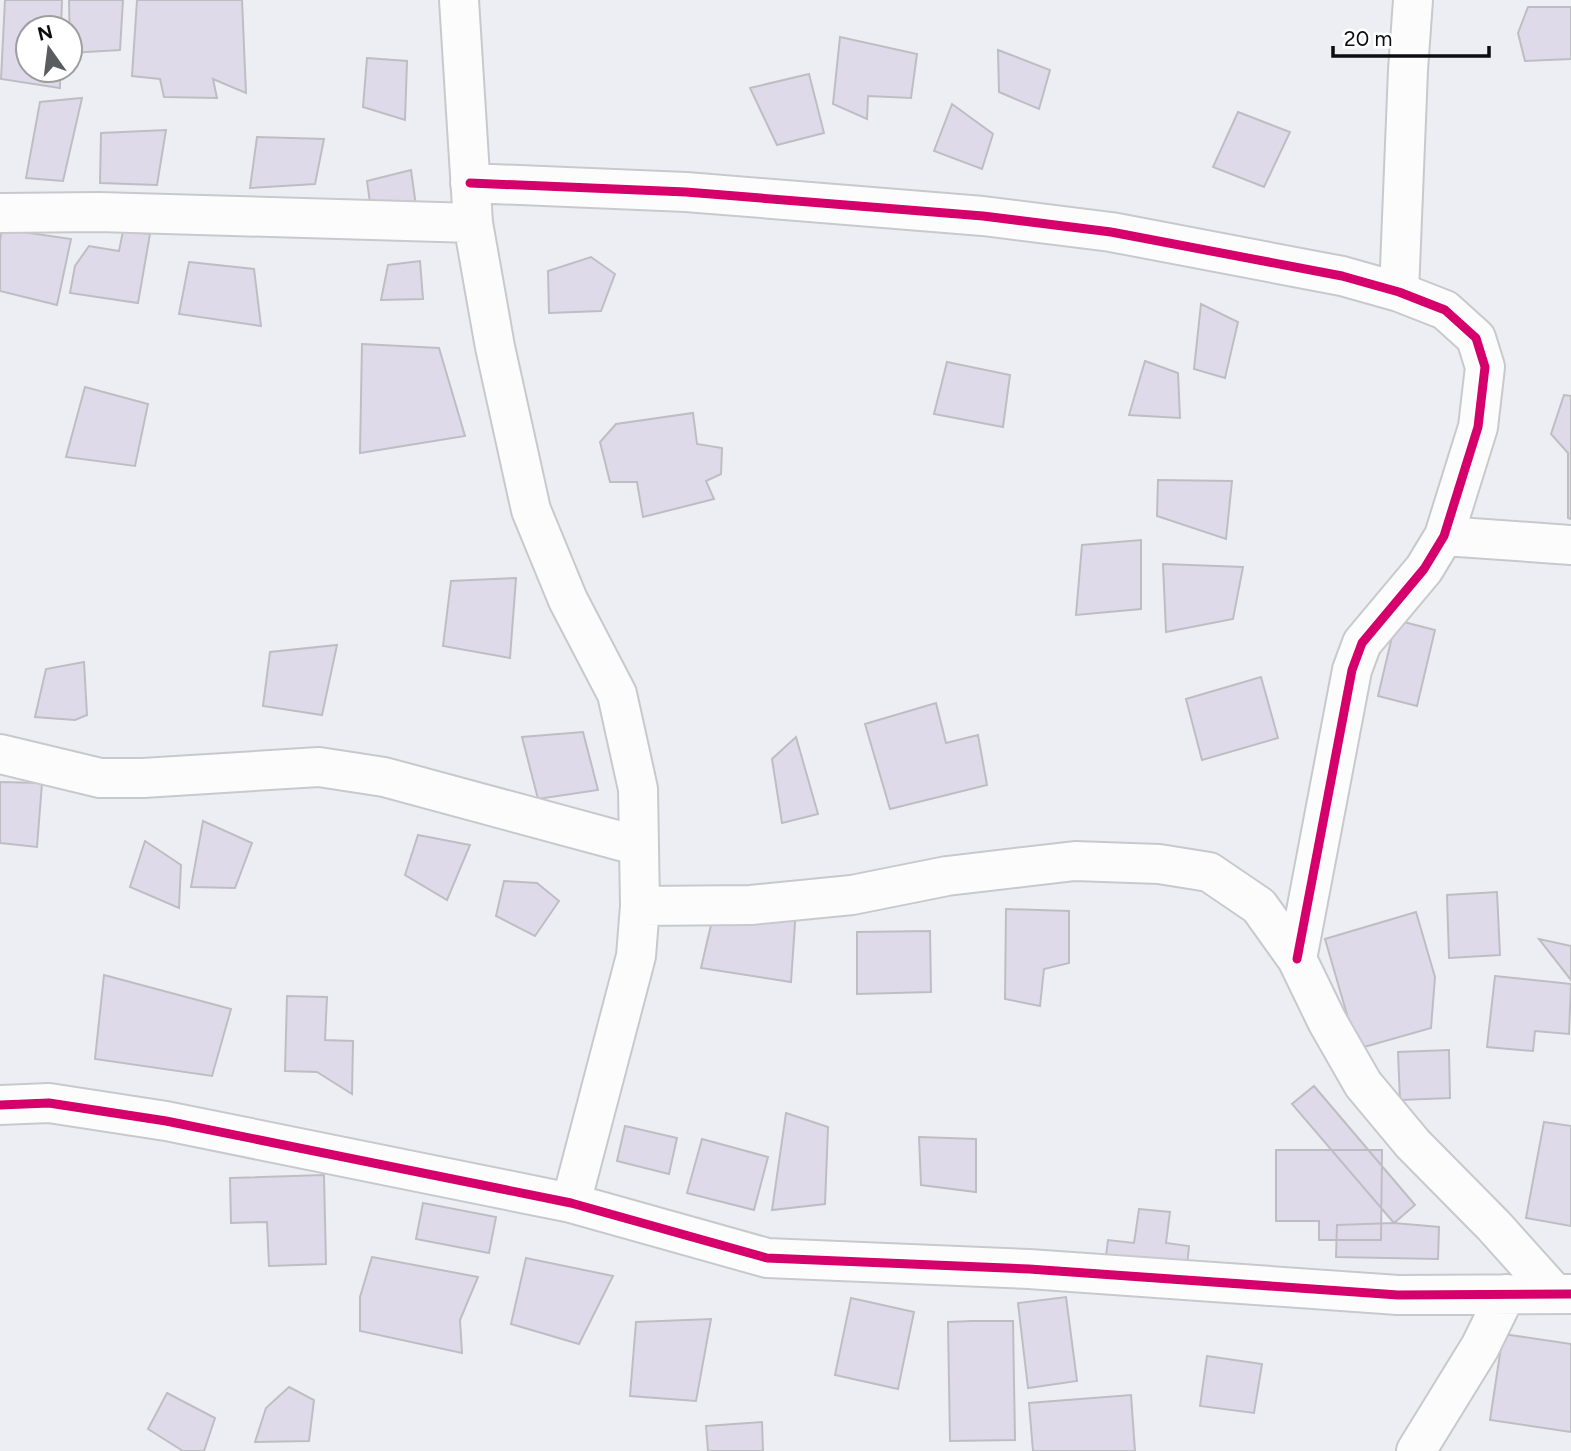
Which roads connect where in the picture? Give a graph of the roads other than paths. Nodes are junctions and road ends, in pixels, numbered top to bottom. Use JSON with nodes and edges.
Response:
{"nodes":[{"id":1,"x":458,"y":0,"type":"edge"},
{"id":2,"x":1413,"y":0,"type":"edge"},
{"id":3,"x":470,"y":183,"type":"junction"},
{"id":4,"x":0,"y":213,"type":"edge"},
{"id":5,"x":473,"y":223,"type":"junction"},
{"id":6,"x":1399,"y":292,"type":"junction"},
{"id":7,"x":1444,"y":536,"type":"junction"},
{"id":8,"x":1571,"y":545,"type":"edge"},
{"id":9,"x":0,"y":754,"type":"edge"},
{"id":10,"x":639,"y":846,"type":"junction"},
{"id":11,"x":640,"y":906,"type":"junction"},
{"id":12,"x":1297,"y":959,"type":"junction"},
{"id":13,"x":0,"y":1105,"type":"edge"},
{"id":14,"x":571,"y":1203,"type":"junction"},
{"id":15,"x":1506,"y":1294,"type":"junction"},
{"id":16,"x":1563,"y":1294,"type":"edge"},
{"id":17,"x":1416,"y":1451,"type":"edge"}],
"edges":[{"from":1,"to":3,"type":"street"},
{"from":2,"to":6,"type":"street"},
{"from":3,"to":5,"type":"street"},
{"from":3,"to":6,"type":"street"},
{"from":4,"to":5,"type":"street"},
{"from":5,"to":10,"type":"street"},
{"from":6,"to":7,"type":"street"},
{"from":7,"to":8,"type":"street"},
{"from":7,"to":12,"type":"street"},
{"from":9,"to":10,"type":"street"},
{"from":10,"to":11,"type":"street"},
{"from":11,"to":12,"type":"street"},
{"from":11,"to":14,"type":"street"},
{"from":12,"to":16,"type":"street"},
{"from":13,"to":14,"type":"street"},
{"from":14,"to":15,"type":"street"},
{"from":15,"to":16,"type":"street"},
{"from":15,"to":17,"type":"street"}]}
